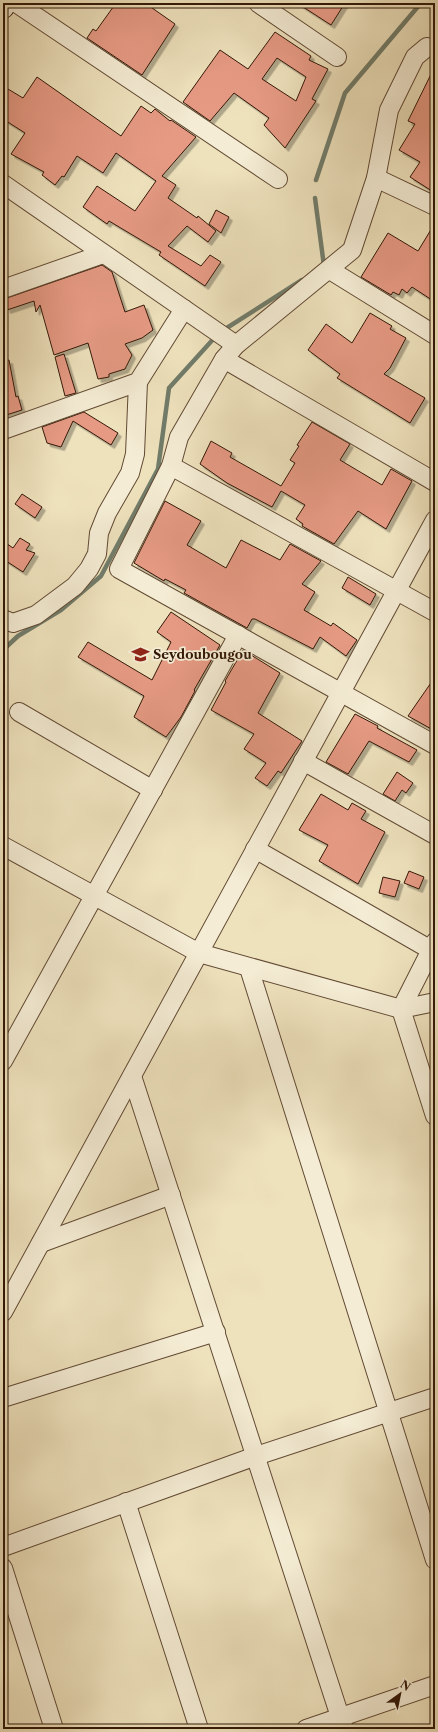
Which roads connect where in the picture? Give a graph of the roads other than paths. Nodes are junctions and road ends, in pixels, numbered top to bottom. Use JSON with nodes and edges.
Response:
{"nodes":[{"id":1,"x":5,"y":3,"type":"edge"},
{"id":2,"x":16,"y":3,"type":"edge"},
{"id":3,"x":258,"y":3,"type":"edge"},
{"id":4,"x":3,"y":7,"type":"edge"},
{"id":5,"x":427,"y":46,"type":"dead end"},
{"id":6,"x":336,"y":57,"type":"dead end"},
{"id":7,"x":376,"y":178,"type":"junction"},
{"id":8,"x":278,"y":180,"type":"dead end"},
{"id":9,"x":3,"y":184,"type":"edge"},
{"id":10,"x":435,"y":206,"type":"edge"},
{"id":11,"x":104,"y":254,"type":"junction"},
{"id":12,"x":330,"y":270,"type":"junction"},
{"id":13,"x":3,"y":289,"type":"edge"},
{"id":14,"x":184,"y":309,"type":"junction"},
{"id":15,"x":435,"y":335,"type":"edge"},
{"id":16,"x":236,"y":345,"type":"junction"},
{"id":17,"x":224,"y":359,"type":"junction"},
{"id":18,"x":138,"y":382,"type":"junction"},
{"id":19,"x":3,"y":430,"type":"edge"},
{"id":20,"x":171,"y":466,"type":"junction"},
{"id":21,"x":435,"y":482,"type":"edge"},
{"id":22,"x":435,"y":520,"type":"edge"},
{"id":23,"x":396,"y":591,"type":"junction"},
{"id":24,"x":435,"y":612,"type":"edge"},
{"id":25,"x":3,"y":619,"type":"edge"},
{"id":26,"x":238,"y":635,"type":"junction"},
{"id":27,"x":341,"y":692,"type":"junction"},
{"id":28,"x":19,"y":712,"type":"dead end"},
{"id":29,"x":435,"y":744,"type":"edge"},
{"id":30,"x":303,"y":761,"type":"junction"},
{"id":31,"x":153,"y":790,"type":"junction"},
{"id":32,"x":435,"y":835,"type":"edge"},
{"id":33,"x":3,"y":846,"type":"edge"},
{"id":34,"x":255,"y":849,"type":"junction"},
{"id":35,"x":94,"y":896,"type":"junction"},
{"id":36,"x":433,"y":946,"type":"edge"},
{"id":37,"x":199,"y":953,"type":"junction"},
{"id":38,"x":249,"y":968,"type":"junction"},
{"id":39,"x":435,"y":1002,"type":"edge"},
{"id":40,"x":401,"y":1009,"type":"junction"},
{"id":41,"x":3,"y":1061,"type":"edge"},
{"id":42,"x":132,"y":1076,"type":"junction"},
{"id":43,"x":435,"y":1116,"type":"edge"},
{"id":44,"x":171,"y":1196,"type":"junction"},
{"id":45,"x":41,"y":1243,"type":"junction"},
{"id":46,"x":8,"y":1292,"type":"edge"},
{"id":47,"x":3,"y":1312,"type":"edge"},
{"id":48,"x":216,"y":1332,"type":"junction"},
{"id":49,"x":435,"y":1397,"type":"edge"},
{"id":50,"x":3,"y":1398,"type":"edge"},
{"id":51,"x":389,"y":1413,"type":"junction"},
{"id":52,"x":256,"y":1456,"type":"junction"},
{"id":53,"x":126,"y":1502,"type":"junction"},
{"id":54,"x":3,"y":1547,"type":"edge"},
{"id":55,"x":435,"y":1560,"type":"edge"},
{"id":56,"x":4,"y":1572,"type":"edge"},
{"id":57,"x":435,"y":1685,"type":"edge"},
{"id":58,"x":342,"y":1723,"type":"edge"},
{"id":59,"x":54,"y":1729,"type":"edge"},
{"id":60,"x":199,"y":1729,"type":"edge"},
{"id":61,"x":306,"y":1729,"type":"edge"}],
"edges":[{"from":1,"to":4,"type":"street"},
{"from":2,"to":8,"type":"street"},
{"from":3,"to":6,"type":"street"},
{"from":5,"to":7,"type":"street"},
{"from":7,"to":10,"type":"street"},
{"from":7,"to":12,"type":"street"},
{"from":9,"to":11,"type":"street"},
{"from":11,"to":13,"type":"street"},
{"from":11,"to":14,"type":"street"},
{"from":12,"to":15,"type":"street"},
{"from":12,"to":16,"type":"street"},
{"from":14,"to":16,"type":"street"},
{"from":14,"to":18,"type":"street"},
{"from":16,"to":17,"type":"street"},
{"from":17,"to":20,"type":"street"},
{"from":17,"to":21,"type":"street"},
{"from":18,"to":19,"type":"street"},
{"from":18,"to":25,"type":"street"},
{"from":20,"to":23,"type":"street"},
{"from":20,"to":26,"type":"street"},
{"from":22,"to":23,"type":"street"},
{"from":23,"to":24,"type":"street"},
{"from":23,"to":27,"type":"street"},
{"from":26,"to":27,"type":"street"},
{"from":26,"to":31,"type":"street"},
{"from":27,"to":29,"type":"street"},
{"from":27,"to":30,"type":"street"},
{"from":28,"to":31,"type":"street"},
{"from":30,"to":32,"type":"street"},
{"from":30,"to":34,"type":"street"},
{"from":31,"to":35,"type":"street"},
{"from":33,"to":35,"type":"street"},
{"from":34,"to":36,"type":"street"},
{"from":34,"to":37,"type":"street"},
{"from":35,"to":37,"type":"street"},
{"from":35,"to":41,"type":"street"},
{"from":36,"to":40,"type":"street"},
{"from":37,"to":38,"type":"street"},
{"from":37,"to":42,"type":"street"},
{"from":38,"to":40,"type":"street"},
{"from":38,"to":51,"type":"street"},
{"from":39,"to":40,"type":"street"},
{"from":40,"to":43,"type":"street"},
{"from":42,"to":44,"type":"street"},
{"from":42,"to":45,"type":"street"},
{"from":44,"to":45,"type":"street"},
{"from":44,"to":48,"type":"street"},
{"from":45,"to":46,"type":"street"},
{"from":46,"to":47,"type":"street"},
{"from":48,"to":50,"type":"street"},
{"from":48,"to":52,"type":"street"},
{"from":49,"to":51,"type":"street"},
{"from":51,"to":52,"type":"street"},
{"from":51,"to":55,"type":"street"},
{"from":52,"to":53,"type":"street"},
{"from":52,"to":58,"type":"street"},
{"from":53,"to":54,"type":"street"},
{"from":53,"to":60,"type":"street"},
{"from":56,"to":59,"type":"street"},
{"from":57,"to":58,"type":"street"},
{"from":58,"to":61,"type":"street"}]}
